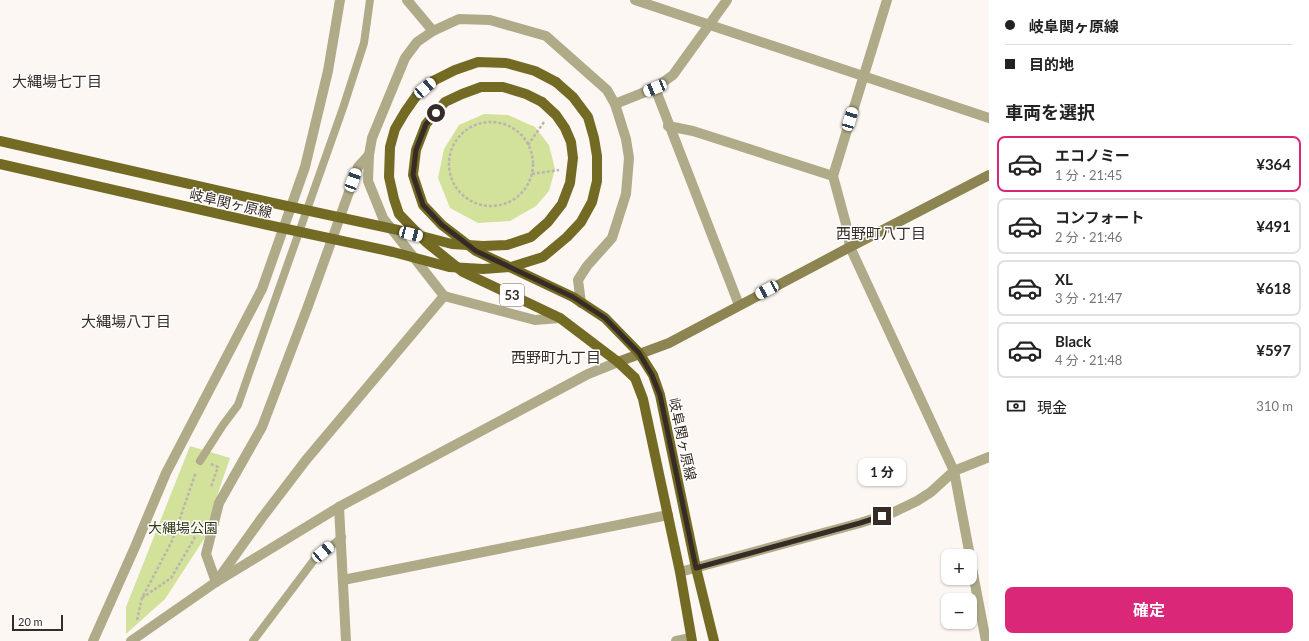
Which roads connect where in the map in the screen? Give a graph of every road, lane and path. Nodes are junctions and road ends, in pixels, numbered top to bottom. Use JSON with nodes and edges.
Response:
{"nodes":[{"id":1,"x":340,"y":0,"type":"edge"},
{"id":2,"x":370,"y":0,"type":"edge"},
{"id":3,"x":407,"y":0,"type":"edge"},
{"id":4,"x":635,"y":0,"type":"edge"},
{"id":5,"x":727,"y":0,"type":"edge"},
{"id":6,"x":887,"y":0,"type":"edge"},
{"id":7,"x":710,"y":25,"type":"junction"},
{"id":8,"x":433,"y":32,"type":"junction"},
{"id":9,"x":864,"y":76,"type":"junction"},
{"id":10,"x":655,"y":88,"type":"junction"},
{"id":11,"x":615,"y":104,"type":"junction"},
{"id":12,"x":989,"y":118,"type":"edge"},
{"id":13,"x":668,"y":126,"type":"junction"},
{"id":14,"x":0,"y":140,"type":"edge"},
{"id":15,"x":369,"y":155,"type":"junction"},
{"id":16,"x":0,"y":164,"type":"edge"},
{"id":17,"x":989,"y":175,"type":"edge"},
{"id":18,"x":833,"y":176,"type":"junction"},
{"id":19,"x":488,"y":206,"type":"joint"},
{"id":20,"x":850,"y":247,"type":"junction"},
{"id":21,"x":444,"y":296,"type":"junction"},
{"id":22,"x":581,"y":303,"type":"junction"},
{"id":23,"x":739,"y":305,"type":"junction"},
{"id":24,"x":560,"y":318,"type":"junction"},
{"id":25,"x":639,"y":353,"type":"junction"},
{"id":26,"x":618,"y":362,"type":"junction"},
{"id":27,"x":989,"y":457,"type":"edge"},
{"id":28,"x":200,"y":460,"type":"junction"},
{"id":29,"x":954,"y":471,"type":"junction"},
{"id":30,"x":211,"y":489,"type":"dead end"},
{"id":31,"x":339,"y":507,"type":"junction"},
{"id":32,"x":668,"y":515,"type":"junction"},
{"id":33,"x":198,"y":524,"type":"dead end"},
{"id":34,"x":342,"y":537,"type":"junction"},
{"id":35,"x":969,"y":549,"type":"edge"},
{"id":36,"x":696,"y":568,"type":"junction"},
{"id":37,"x":680,"y":572,"type":"junction"},
{"id":38,"x":343,"y":580,"type":"junction"},
{"id":39,"x":216,"y":582,"type":"junction"},
{"id":40,"x":975,"y":585,"type":"edge"},
{"id":41,"x":142,"y":598,"type":"junction"},
{"id":42,"x":691,"y":639,"type":"edge"},
{"id":43,"x":92,"y":641,"type":"edge"},
{"id":44,"x":132,"y":641,"type":"edge"},
{"id":45,"x":253,"y":641,"type":"edge"},
{"id":46,"x":346,"y":641,"type":"edge"},
{"id":47,"x":676,"y":641,"type":"edge"},
{"id":48,"x":714,"y":641,"type":"edge"},
{"id":49,"x":986,"y":641,"type":"edge"}],
"edges":[{"from":1,"to":43,"type":"street"},
{"from":2,"to":28,"type":"lane"},
{"from":3,"to":8,"type":"street"},
{"from":4,"to":7,"type":"street"},
{"from":5,"to":7,"type":"street"},
{"from":6,"to":9,"type":"street"},
{"from":7,"to":9,"type":"street"},
{"from":7,"to":10,"type":"street"},
{"from":8,"to":11,"type":"street"},
{"from":8,"to":15,"type":"street"},
{"from":9,"to":12,"type":"street"},
{"from":9,"to":18,"type":"street"},
{"from":10,"to":11,"type":"street"},
{"from":10,"to":13,"type":"street"},
{"from":11,"to":22,"type":"street"},
{"from":13,"to":18,"type":"street"},
{"from":13,"to":23,"type":"street"},
{"from":14,"to":22,"type":"main road","name":"岐阜関ヶ原線","number":"53","bridge":true},
{"from":15,"to":21,"type":"street"},
{"from":15,"to":39,"type":"street"},
{"from":16,"to":24,"type":"main road","name":"岐阜関ヶ原線","number":"53","bridge":true},
{"from":17,"to":20,"type":"street"},
{"from":18,"to":20,"type":"street"},
{"from":19,"to":19,"type":"path"},
{"from":20,"to":23,"type":"street"},
{"from":20,"to":29,"type":"street"},
{"from":21,"to":24,"type":"street"},
{"from":21,"to":39,"type":"street"},
{"from":22,"to":25,"type":"main road","name":"岐阜関ヶ原線","number":"53"},
{"from":23,"to":25,"type":"street"},
{"from":24,"to":26,"type":"main road","name":"岐阜関ヶ原線","number":"53"},
{"from":25,"to":26,"type":"street"},
{"from":25,"to":36,"type":"main road","name":"岐阜関ヶ原線","number":"53"},
{"from":26,"to":31,"type":"street"},
{"from":26,"to":32,"type":"main road","name":"岐阜関ヶ原線","number":"53"},
{"from":27,"to":29,"type":"street"},
{"from":28,"to":30,"type":"path"},
{"from":28,"to":41,"type":"path"},
{"from":29,"to":35,"type":"street"},
{"from":29,"to":36,"type":"street"},
{"from":31,"to":34,"type":"street"},
{"from":31,"to":39,"type":"street"},
{"from":32,"to":37,"type":"main road","name":"岐阜関ヶ原線","number":"53"},
{"from":32,"to":38,"type":"street"},
{"from":33,"to":41,"type":"path"},
{"from":34,"to":38,"type":"street"},
{"from":34,"to":45,"type":"lane"},
{"from":36,"to":37,"type":"street"},
{"from":36,"to":48,"type":"main road","name":"岐阜関ヶ原線","number":"53"},
{"from":37,"to":42,"type":"main road","name":"岐阜関ヶ原線","number":"53"},
{"from":38,"to":46,"type":"street"},
{"from":39,"to":44,"type":"street"},
{"from":40,"to":49,"type":"street"},
{"from":41,"to":44,"type":"path"},
{"from":42,"to":47,"type":"street"}]}
